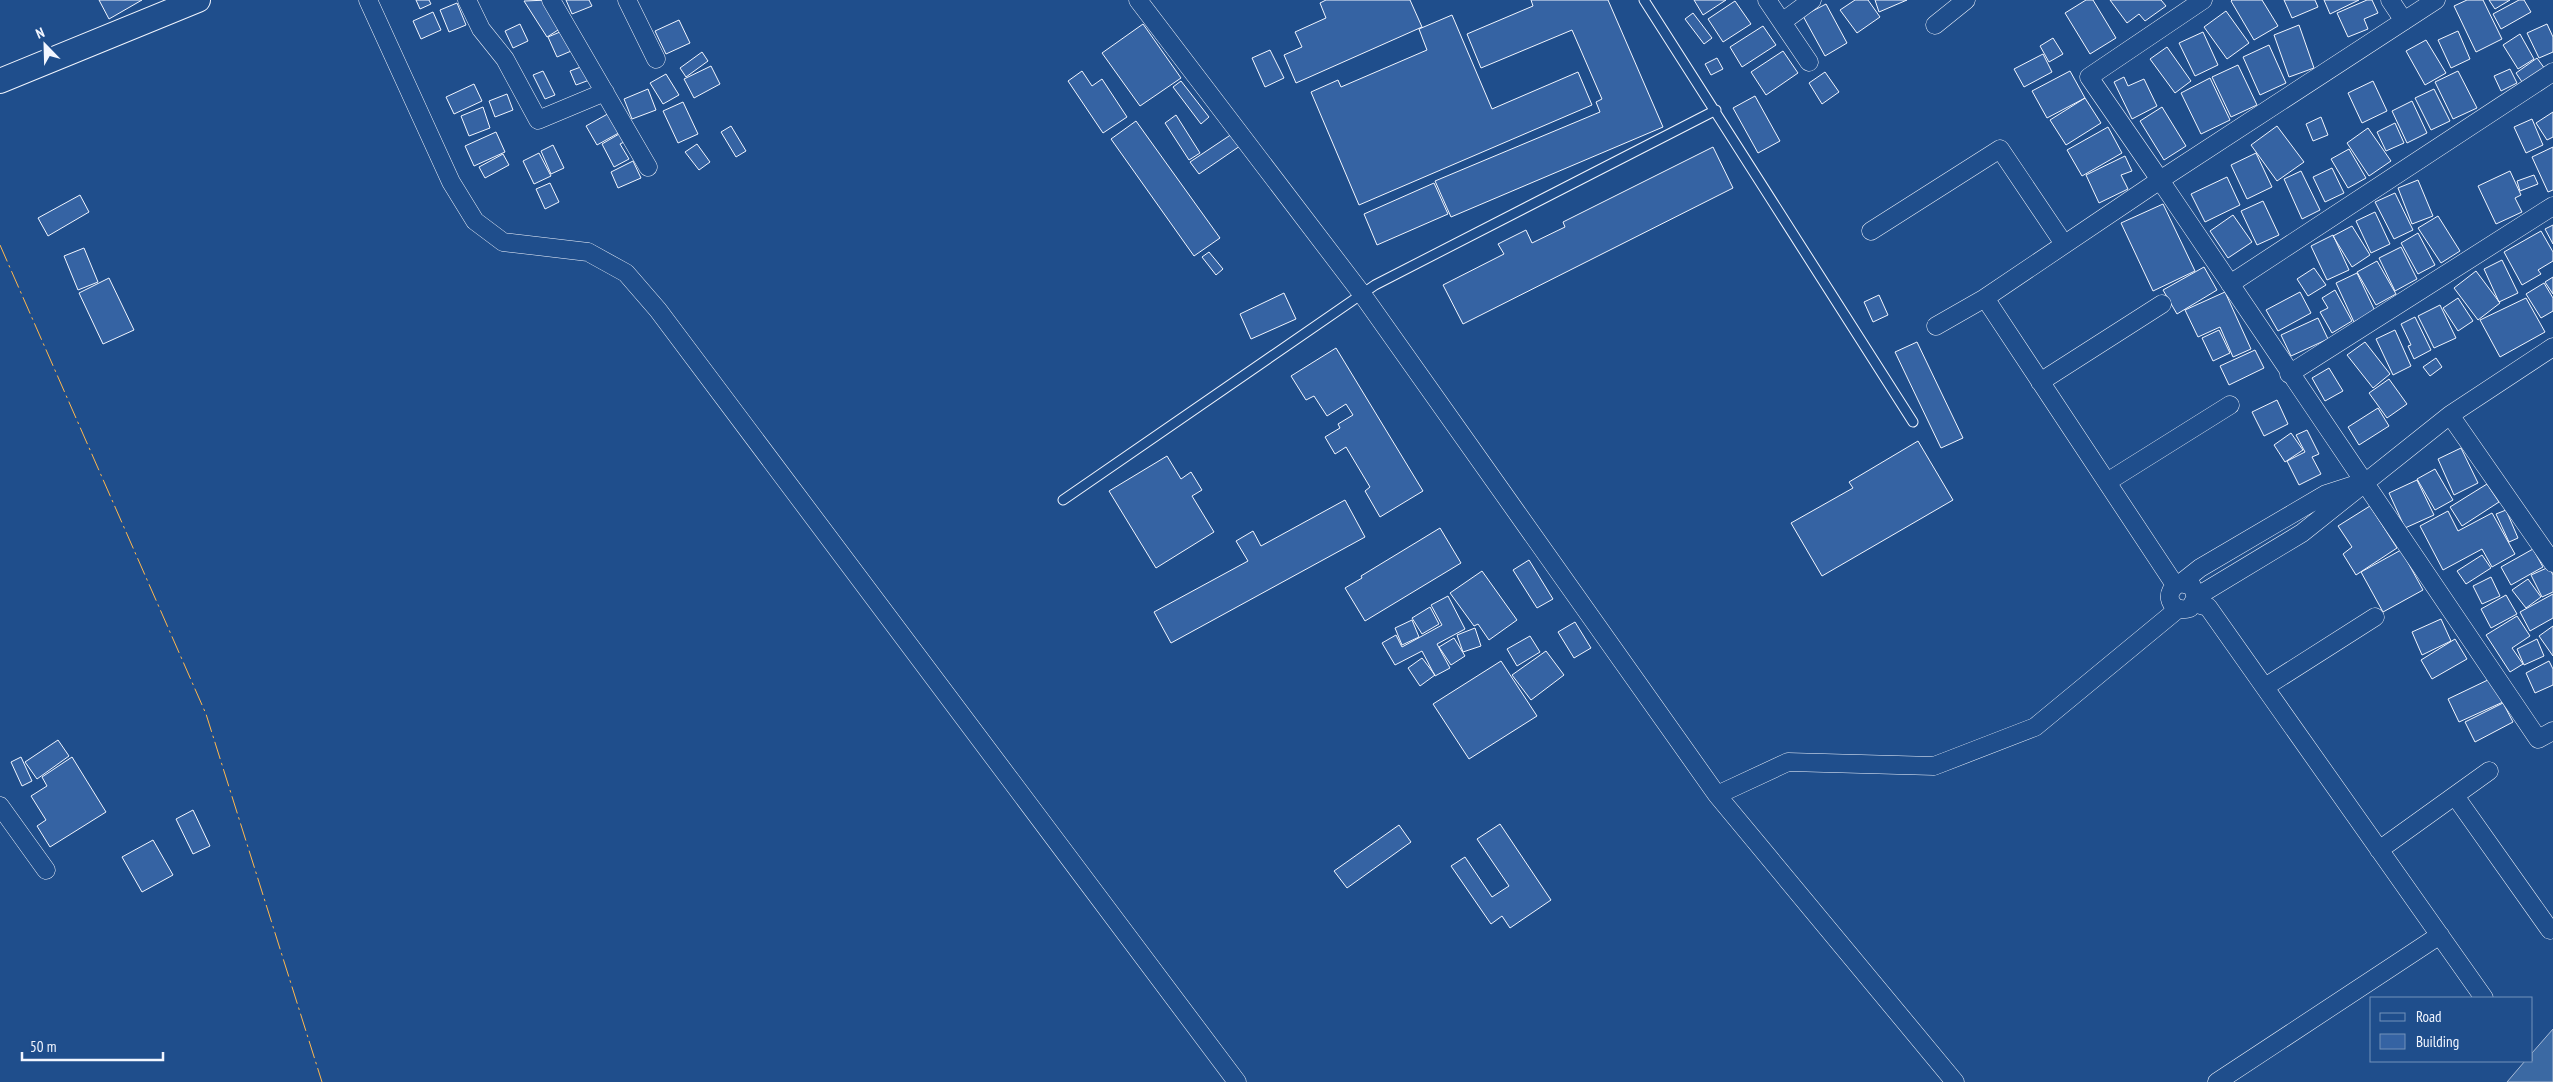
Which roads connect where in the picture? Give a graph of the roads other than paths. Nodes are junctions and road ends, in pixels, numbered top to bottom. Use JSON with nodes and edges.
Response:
{"nodes":[{"id":1,"x":198,"y":0,"type":"edge"},
{"id":2,"x":368,"y":0,"type":"edge"},
{"id":3,"x":467,"y":0,"type":"edge"},
{"id":4,"x":551,"y":0,"type":"edge"},
{"id":5,"x":627,"y":0,"type":"edge"},
{"id":6,"x":1138,"y":0,"type":"edge"},
{"id":7,"x":1644,"y":0,"type":"edge"},
{"id":8,"x":1767,"y":0,"type":"edge"},
{"id":9,"x":1812,"y":0,"type":"edge"},
{"id":10,"x":1966,"y":0,"type":"edge"},
{"id":11,"x":2203,"y":0,"type":"edge"},
{"id":12,"x":2390,"y":0,"type":"edge"},
{"id":13,"x":2436,"y":0,"type":"edge"},
{"id":14,"x":2404,"y":21,"type":"junction"},
{"id":15,"x":1782,"y":22,"type":"junction"},
{"id":16,"x":1935,"y":25,"type":"dead end"},
{"id":17,"x":656,"y":59,"type":"dead end"},
{"id":18,"x":1809,"y":62,"type":"dead end"},
{"id":19,"x":2553,"y":72,"type":"edge"},
{"id":20,"x":0,"y":80,"type":"edge"},
{"id":21,"x":605,"y":92,"type":"junction"},
{"id":22,"x":1716,"y":110,"type":"junction"},
{"id":23,"x":648,"y":167,"type":"dead end"},
{"id":24,"x":2160,"y":180,"type":"junction"},
{"id":25,"x":2553,"y":206,"type":"edge"},
{"id":26,"x":1871,"y":231,"type":"dead end"},
{"id":27,"x":2064,"y":244,"type":"junction"},
{"id":28,"x":2230,"y":284,"type":"junction"},
{"id":29,"x":1362,"y":294,"type":"junction"},
{"id":30,"x":1985,"y":298,"type":"junction"},
{"id":31,"x":2162,"y":304,"type":"dead end"},
{"id":32,"x":1936,"y":326,"type":"dead end"},
{"id":33,"x":2553,"y":347,"type":"edge"},
{"id":34,"x":2289,"y":374,"type":"junction"},
{"id":35,"x":2040,"y":382,"type":"junction"},
{"id":36,"x":2230,"y":405,"type":"dead end"},
{"id":37,"x":2450,"y":415,"type":"junction"},
{"id":38,"x":1913,"y":422,"type":"dead end"},
{"id":39,"x":2365,"y":481,"type":"junction"},
{"id":40,"x":2107,"y":482,"type":"junction"},
{"id":41,"x":1063,"y":500,"type":"dead end"},
{"id":42,"x":2553,"y":563,"type":"edge"},
{"id":43,"x":2178,"y":584,"type":"junction"},
{"id":44,"x":2190,"y":603,"type":"junction"},
{"id":45,"x":2375,"y":617,"type":"dead end"},
{"id":46,"x":2265,"y":687,"type":"junction"},
{"id":47,"x":2553,"y":731,"type":"edge"},
{"id":48,"x":2489,"y":771,"type":"dead end"},
{"id":49,"x":1717,"y":795,"type":"junction"},
{"id":50,"x":2455,"y":796,"type":"junction"},
{"id":51,"x":0,"y":806,"type":"edge"},
{"id":52,"x":2380,"y":850,"type":"junction"},
{"id":53,"x":46,"y":870,"type":"dead end"},
{"id":54,"x":2550,"y":930,"type":"dead end"},
{"id":55,"x":2440,"y":935,"type":"junction"},
{"id":56,"x":2483,"y":997,"type":"edge"},
{"id":57,"x":1237,"y":1082,"type":"edge"},
{"id":58,"x":1955,"y":1082,"type":"edge"},
{"id":59,"x":2217,"y":1082,"type":"edge"}],
"edges":[{"from":1,"to":20,"type":"main road"},
{"from":2,"to":57,"type":"street"},
{"from":3,"to":21,"type":"street"},
{"from":4,"to":21,"type":"street"},
{"from":5,"to":17,"type":"street"},
{"from":6,"to":29,"type":"street"},
{"from":7,"to":22,"type":"lane"},
{"from":8,"to":15,"type":"street"},
{"from":9,"to":15,"type":"street"},
{"from":10,"to":16,"type":"street"},
{"from":11,"to":24,"type":"street"},
{"from":12,"to":14,"type":"street"},
{"from":13,"to":14,"type":"street"},
{"from":14,"to":24,"type":"street"},
{"from":15,"to":18,"type":"street"},
{"from":19,"to":28,"type":"street"},
{"from":21,"to":23,"type":"street"},
{"from":22,"to":29,"type":"lane"},
{"from":22,"to":38,"type":"lane"},
{"from":24,"to":27,"type":"street"},
{"from":24,"to":28,"type":"street"},
{"from":25,"to":34,"type":"street"},
{"from":26,"to":27,"type":"street"},
{"from":27,"to":30,"type":"street"},
{"from":28,"to":34,"type":"street"},
{"from":29,"to":41,"type":"lane"},
{"from":29,"to":49,"type":"street"},
{"from":30,"to":32,"type":"street"},
{"from":30,"to":35,"type":"street"},
{"from":31,"to":35,"type":"street"},
{"from":33,"to":37,"type":"street"},
{"from":34,"to":39,"type":"street"},
{"from":35,"to":40,"type":"street"},
{"from":36,"to":40,"type":"street"},
{"from":37,"to":39,"type":"street"},
{"from":37,"to":42,"type":"street"},
{"from":39,"to":43,"type":"street"},
{"from":39,"to":44,"type":"street"},
{"from":39,"to":47,"type":"street"},
{"from":40,"to":43,"type":"street"},
{"from":43,"to":44,"type":"street"},
{"from":43,"to":44,"type":"street"},
{"from":44,"to":46,"type":"street"},
{"from":44,"to":49,"type":"street"},
{"from":45,"to":46,"type":"street"},
{"from":46,"to":52,"type":"street"},
{"from":48,"to":50,"type":"street"},
{"from":49,"to":58,"type":"street"},
{"from":50,"to":52,"type":"street"},
{"from":50,"to":54,"type":"street"},
{"from":51,"to":53,"type":"street"},
{"from":52,"to":55,"type":"street"},
{"from":55,"to":56,"type":"street"},
{"from":55,"to":59,"type":"street"}]}
